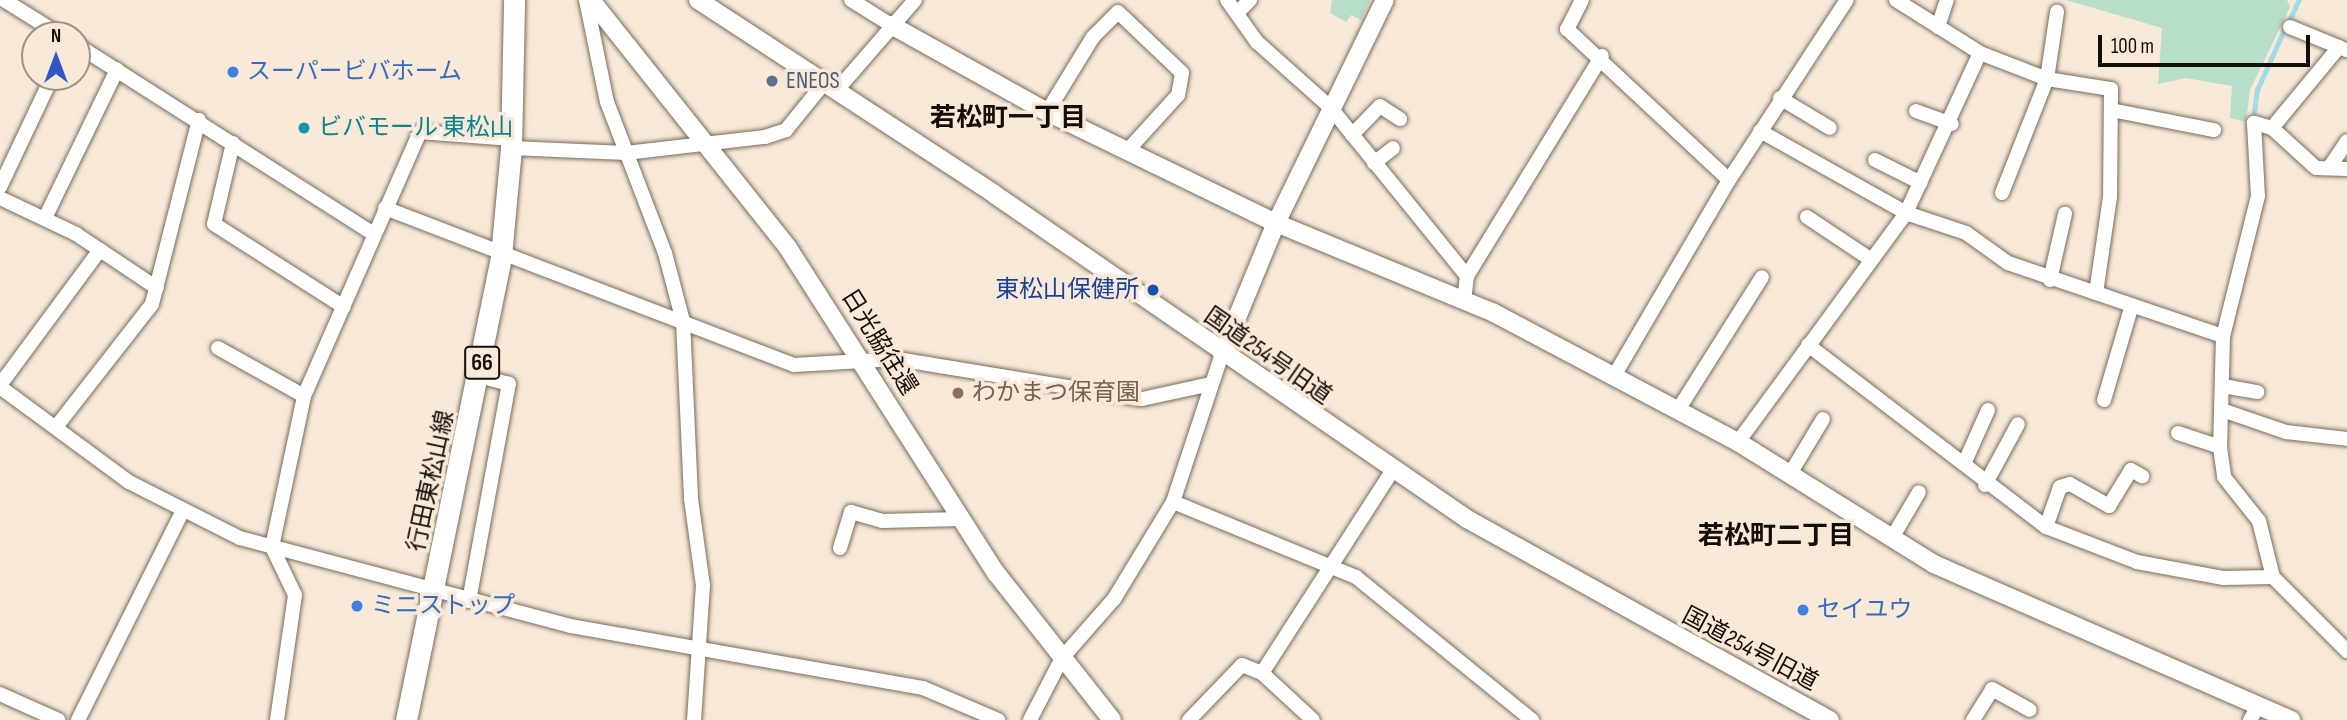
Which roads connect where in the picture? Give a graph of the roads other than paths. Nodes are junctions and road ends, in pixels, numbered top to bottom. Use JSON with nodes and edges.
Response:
{"nodes":[{"id":1,"x":514,"y":0,"type":"edge"},
{"id":2,"x":589,"y":0,"type":"edge"},
{"id":3,"x":698,"y":0,"type":"edge"},
{"id":4,"x":850,"y":0,"type":"edge"},
{"id":5,"x":915,"y":0,"type":"edge"},
{"id":6,"x":1227,"y":0,"type":"edge"},
{"id":7,"x":1251,"y":0,"type":"edge"},
{"id":8,"x":1385,"y":0,"type":"edge"},
{"id":9,"x":1582,"y":0,"type":"edge"},
{"id":10,"x":1847,"y":0,"type":"edge"},
{"id":11,"x":1947,"y":0,"type":"edge"},
{"id":12,"x":2,"y":1,"type":"edge"},
{"id":13,"x":1900,"y":1,"type":"edge"},
{"id":14,"x":1238,"y":12,"type":"junction"},
{"id":15,"x":2057,"y":12,"type":"dead end"},
{"id":16,"x":36,"y":21,"type":"edge"},
{"id":17,"x":891,"y":25,"type":"junction"},
{"id":18,"x":1938,"y":27,"type":"junction"},
{"id":19,"x":2290,"y":27,"type":"dead end"},
{"id":20,"x":2343,"y":49,"type":"edge"},
{"id":21,"x":1980,"y":53,"type":"junction"},
{"id":22,"x":91,"y":54,"type":"edge"},
{"id":23,"x":1602,"y":56,"type":"junction"},
{"id":24,"x":117,"y":71,"type":"junction"},
{"id":25,"x":2047,"y":79,"type":"junction"},
{"id":26,"x":831,"y":86,"type":"junction"},
{"id":27,"x":45,"y":91,"type":"edge"},
{"id":28,"x":1780,"y":98,"type":"junction"},
{"id":29,"x":1330,"y":107,"type":"junction"},
{"id":30,"x":2111,"y":110,"type":"junction"},
{"id":31,"x":1916,"y":111,"type":"dead end"},
{"id":32,"x":1047,"y":112,"type":"junction"},
{"id":33,"x":199,"y":120,"type":"junction"},
{"id":34,"x":1400,"y":120,"type":"dead end"},
{"id":35,"x":1952,"y":124,"type":"junction"},
{"id":36,"x":1830,"y":128,"type":"dead end"},
{"id":37,"x":2272,"y":128,"type":"junction"},
{"id":38,"x":2214,"y":130,"type":"dead end"},
{"id":39,"x":1760,"y":131,"type":"junction"},
{"id":40,"x":1352,"y":135,"type":"junction"},
{"id":41,"x":2347,"y":141,"type":"edge"},
{"id":42,"x":233,"y":143,"type":"junction"},
{"id":43,"x":512,"y":144,"type":"junction"},
{"id":44,"x":706,"y":144,"type":"junction"},
{"id":45,"x":1393,"y":148,"type":"dead end"},
{"id":46,"x":1128,"y":150,"type":"junction"},
{"id":47,"x":626,"y":153,"type":"junction"},
{"id":48,"x":1875,"y":160,"type":"dead end"},
{"id":49,"x":1374,"y":163,"type":"junction"},
{"id":50,"x":2329,"y":168,"type":"junction"},
{"id":51,"x":2347,"y":169,"type":"edge"},
{"id":52,"x":1729,"y":180,"type":"junction"},
{"id":53,"x":1921,"y":183,"type":"junction"},
{"id":54,"x":0,"y":187,"type":"edge"},
{"id":55,"x":2002,"y":193,"type":"dead end"},
{"id":56,"x":0,"y":198,"type":"edge"},
{"id":57,"x":385,"y":208,"type":"junction"},
{"id":58,"x":1906,"y":213,"type":"junction"},
{"id":59,"x":2066,"y":214,"type":"dead end"},
{"id":60,"x":1807,"y":217,"type":"dead end"},
{"id":61,"x":45,"y":218,"type":"junction"},
{"id":62,"x":1276,"y":223,"type":"junction"},
{"id":63,"x":373,"y":234,"type":"junction"},
{"id":64,"x":100,"y":250,"type":"junction"},
{"id":65,"x":501,"y":256,"type":"junction"},
{"id":66,"x":1870,"y":259,"type":"junction"},
{"id":67,"x":1467,"y":276,"type":"junction"},
{"id":68,"x":1762,"y":277,"type":"dead end"},
{"id":69,"x":2050,"y":280,"type":"junction"},
{"id":70,"x":157,"y":288,"type":"junction"},
{"id":71,"x":2096,"y":293,"type":"junction"},
{"id":72,"x":1464,"y":300,"type":"junction"},
{"id":73,"x":2132,"y":305,"type":"junction"},
{"id":74,"x":344,"y":307,"type":"junction"},
{"id":75,"x":683,"y":321,"type":"junction"},
{"id":76,"x":2223,"y":336,"type":"junction"},
{"id":77,"x":1808,"y":345,"type":"junction"},
{"id":78,"x":218,"y":348,"type":"dead end"},
{"id":79,"x":1222,"y":354,"type":"junction"},
{"id":80,"x":862,"y":362,"type":"junction"},
{"id":81,"x":479,"y":376,"type":"junction"},
{"id":82,"x":1614,"y":376,"type":"junction"},
{"id":83,"x":1211,"y":384,"type":"junction"},
{"id":84,"x":0,"y":386,"type":"edge"},
{"id":85,"x":2222,"y":386,"type":"junction"},
{"id":86,"x":2257,"y":392,"type":"dead end"},
{"id":87,"x":304,"y":396,"type":"junction"},
{"id":88,"x":2104,"y":400,"type":"dead end"},
{"id":89,"x":1678,"y":410,"type":"junction"},
{"id":90,"x":1988,"y":410,"type":"dead end"},
{"id":91,"x":2222,"y":410,"type":"junction"},
{"id":92,"x":1823,"y":419,"type":"dead end"},
{"id":93,"x":2018,"y":424,"type":"dead end"},
{"id":94,"x":56,"y":427,"type":"junction"},
{"id":95,"x":2178,"y":433,"type":"dead end"},
{"id":96,"x":2347,"y":439,"type":"edge"},
{"id":97,"x":1738,"y":442,"type":"junction"},
{"id":98,"x":2220,"y":447,"type":"junction"},
{"id":99,"x":1964,"y":464,"type":"junction"},
{"id":100,"x":1392,"y":471,"type":"junction"},
{"id":101,"x":1790,"y":474,"type":"junction"},
{"id":102,"x":2142,"y":476,"type":"dead end"},
{"id":103,"x":1985,"y":485,"type":"junction"},
{"id":104,"x":1919,"y":492,"type":"dead end"},
{"id":105,"x":1173,"y":502,"type":"junction"},
{"id":106,"x":181,"y":514,"type":"junction"},
{"id":107,"x":960,"y":519,"type":"junction"},
{"id":108,"x":2046,"y":527,"type":"junction"},
{"id":109,"x":1892,"y":538,"type":"junction"},
{"id":110,"x":272,"y":547,"type":"junction"},
{"id":111,"x":840,"y":548,"type":"dead end"},
{"id":112,"x":1332,"y":567,"type":"junction"},
{"id":113,"x":2273,"y":577,"type":"junction"},
{"id":114,"x":435,"y":593,"type":"junction"},
{"id":115,"x":469,"y":601,"type":"junction"},
{"id":116,"x":697,"y":644,"type":"junction"},
{"id":117,"x":2347,"y":651,"type":"edge"},
{"id":118,"x":1062,"y":658,"type":"junction"},
{"id":119,"x":1262,"y":673,"type":"junction"},
{"id":120,"x":0,"y":694,"type":"edge"},
{"id":121,"x":2030,"y":710,"type":"dead end"},
{"id":122,"x":2254,"y":712,"type":"edge"},
{"id":123,"x":58,"y":720,"type":"edge"},
{"id":124,"x":78,"y":720,"type":"edge"},
{"id":125,"x":277,"y":720,"type":"edge"},
{"id":126,"x":406,"y":720,"type":"edge"},
{"id":127,"x":694,"y":720,"type":"edge"},
{"id":128,"x":998,"y":720,"type":"edge"},
{"id":129,"x":1030,"y":720,"type":"edge"},
{"id":130,"x":1112,"y":720,"type":"edge"},
{"id":131,"x":1189,"y":720,"type":"edge"},
{"id":132,"x":1312,"y":720,"type":"edge"},
{"id":133,"x":1532,"y":720,"type":"edge"},
{"id":134,"x":1830,"y":720,"type":"edge"},
{"id":135,"x":1973,"y":720,"type":"edge"},
{"id":136,"x":2291,"y":720,"type":"edge"}],
"edges":[{"from":1,"to":43,"type":"main road","name":"行田東松山線","number":"66"},
{"from":2,"to":44,"type":"street","name":"日光脇往還"},
{"from":2,"to":47,"type":"street"},
{"from":3,"to":26,"type":"street","name":"国道254号旧道"},
{"from":4,"to":17,"type":"street"},
{"from":5,"to":17,"type":"street"},
{"from":6,"to":14,"type":"street"},
{"from":7,"to":14,"type":"street"},
{"from":8,"to":29,"type":"street"},
{"from":9,"to":23,"type":"street"},
{"from":10,"to":28,"type":"street"},
{"from":11,"to":18,"type":"street"},
{"from":12,"to":16,"type":"street"},
{"from":13,"to":18,"type":"street"},
{"from":14,"to":29,"type":"street"},
{"from":15,"to":25,"type":"street"},
{"from":17,"to":26,"type":"street"},
{"from":17,"to":32,"type":"street"},
{"from":18,"to":21,"type":"street"},
{"from":19,"to":20,"type":"street"},
{"from":20,"to":37,"type":"street"},
{"from":21,"to":25,"type":"street"},
{"from":21,"to":35,"type":"street"},
{"from":22,"to":24,"type":"street"},
{"from":23,"to":52,"type":"street"},
{"from":23,"to":67,"type":"street"},
{"from":24,"to":33,"type":"street"},
{"from":24,"to":61,"type":"street"},
{"from":25,"to":30,"type":"street"},
{"from":25,"to":55,"type":"street"},
{"from":26,"to":44,"type":"street"},
{"from":26,"to":79,"type":"street","name":"国道254号旧道"},
{"from":27,"to":54,"type":"street"},
{"from":28,"to":36,"type":"street"},
{"from":28,"to":39,"type":"street"},
{"from":29,"to":40,"type":"street"},
{"from":29,"to":62,"type":"street"},
{"from":30,"to":38,"type":"street"},
{"from":30,"to":71,"type":"street"},
{"from":31,"to":35,"type":"street"},
{"from":32,"to":46,"type":"street"},
{"from":32,"to":46,"type":"street"},
{"from":33,"to":42,"type":"street"},
{"from":33,"to":70,"type":"street"},
{"from":34,"to":40,"type":"street"},
{"from":35,"to":53,"type":"street"},
{"from":37,"to":50,"type":"street"},
{"from":37,"to":76,"type":"street"},
{"from":39,"to":52,"type":"street"},
{"from":39,"to":58,"type":"street"},
{"from":40,"to":49,"type":"street"},
{"from":41,"to":50,"type":"street"},
{"from":42,"to":63,"type":"street"},
{"from":42,"to":74,"type":"street"},
{"from":43,"to":47,"type":"street"},
{"from":43,"to":57,"type":"street"},
{"from":43,"to":65,"type":"main road","name":"行田東松山線","number":"66"},
{"from":44,"to":47,"type":"street"},
{"from":44,"to":80,"type":"street","name":"日光脇往還"},
{"from":45,"to":49,"type":"street"},
{"from":46,"to":62,"type":"street"},
{"from":47,"to":75,"type":"street"},
{"from":48,"to":53,"type":"street"},
{"from":49,"to":67,"type":"street"},
{"from":50,"to":51,"type":"street"},
{"from":52,"to":82,"type":"street"},
{"from":53,"to":58,"type":"street"},
{"from":56,"to":61,"type":"street"},
{"from":57,"to":63,"type":"street"},
{"from":57,"to":65,"type":"street"},
{"from":58,"to":66,"type":"street"},
{"from":58,"to":69,"type":"street"},
{"from":59,"to":69,"type":"street"},
{"from":60,"to":66,"type":"street"},
{"from":61,"to":64,"type":"street"},
{"from":62,"to":72,"type":"street"},
{"from":62,"to":79,"type":"street"},
{"from":63,"to":74,"type":"street"},
{"from":64,"to":70,"type":"street"},
{"from":64,"to":84,"type":"street"},
{"from":65,"to":75,"type":"street"},
{"from":65,"to":81,"type":"main road","name":"行田東松山線","number":"66"},
{"from":66,"to":77,"type":"street"},
{"from":67,"to":72,"type":"street"},
{"from":68,"to":89,"type":"street"},
{"from":69,"to":71,"type":"street"},
{"from":70,"to":94,"type":"street"},
{"from":71,"to":73,"type":"street"},
{"from":72,"to":82,"type":"street"},
{"from":73,"to":76,"type":"street"},
{"from":73,"to":88,"type":"street"},
{"from":74,"to":87,"type":"street"},
{"from":75,"to":80,"type":"street"},
{"from":75,"to":116,"type":"street"},
{"from":76,"to":85,"type":"street"},
{"from":77,"to":97,"type":"street"},
{"from":77,"to":99,"type":"street"},
{"from":78,"to":87,"type":"street"},
{"from":79,"to":83,"type":"street"},
{"from":79,"to":100,"type":"street","name":"国道254号旧道"},
{"from":80,"to":83,"type":"street"},
{"from":80,"to":107,"type":"street","name":"日光脇往還"},
{"from":81,"to":114,"type":"main road","name":"行田東松山線","number":"66"},
{"from":81,"to":115,"type":"street"},
{"from":82,"to":89,"type":"street"},
{"from":83,"to":105,"type":"street"},
{"from":84,"to":94,"type":"street"},
{"from":85,"to":86,"type":"street"},
{"from":85,"to":91,"type":"street"},
{"from":87,"to":110,"type":"street"},
{"from":89,"to":97,"type":"street"},
{"from":90,"to":99,"type":"street"},
{"from":91,"to":96,"type":"street"},
{"from":91,"to":98,"type":"street"},
{"from":92,"to":101,"type":"street"},
{"from":93,"to":103,"type":"street"},
{"from":94,"to":106,"type":"street"},
{"from":95,"to":98,"type":"street"},
{"from":97,"to":101,"type":"street"},
{"from":98,"to":113,"type":"street"},
{"from":99,"to":103,"type":"street"},
{"from":100,"to":112,"type":"street"},
{"from":100,"to":134,"type":"street","name":"国道254号旧道"},
{"from":101,"to":109,"type":"street"},
{"from":102,"to":108,"type":"street"},
{"from":103,"to":108,"type":"street"},
{"from":104,"to":109,"type":"street"},
{"from":105,"to":112,"type":"street"},
{"from":105,"to":118,"type":"street"},
{"from":106,"to":110,"type":"street"},
{"from":106,"to":124,"type":"street"},
{"from":107,"to":111,"type":"street"},
{"from":107,"to":118,"type":"street","name":"日光脇往還"},
{"from":108,"to":113,"type":"street"},
{"from":109,"to":122,"type":"street"},
{"from":110,"to":114,"type":"street"},
{"from":110,"to":125,"type":"street"},
{"from":112,"to":119,"type":"street"},
{"from":112,"to":133,"type":"street"},
{"from":113,"to":117,"type":"street"},
{"from":114,"to":115,"type":"street"},
{"from":114,"to":126,"type":"main road","name":"行田東松山線","number":"66"},
{"from":115,"to":116,"type":"street"},
{"from":116,"to":127,"type":"street"},
{"from":116,"to":128,"type":"street"},
{"from":118,"to":129,"type":"street"},
{"from":118,"to":130,"type":"street","name":"日光脇往還"},
{"from":119,"to":131,"type":"street"},
{"from":119,"to":132,"type":"street"},
{"from":120,"to":123,"type":"street"},
{"from":121,"to":135,"type":"street"},
{"from":122,"to":136,"type":"street"}]}
